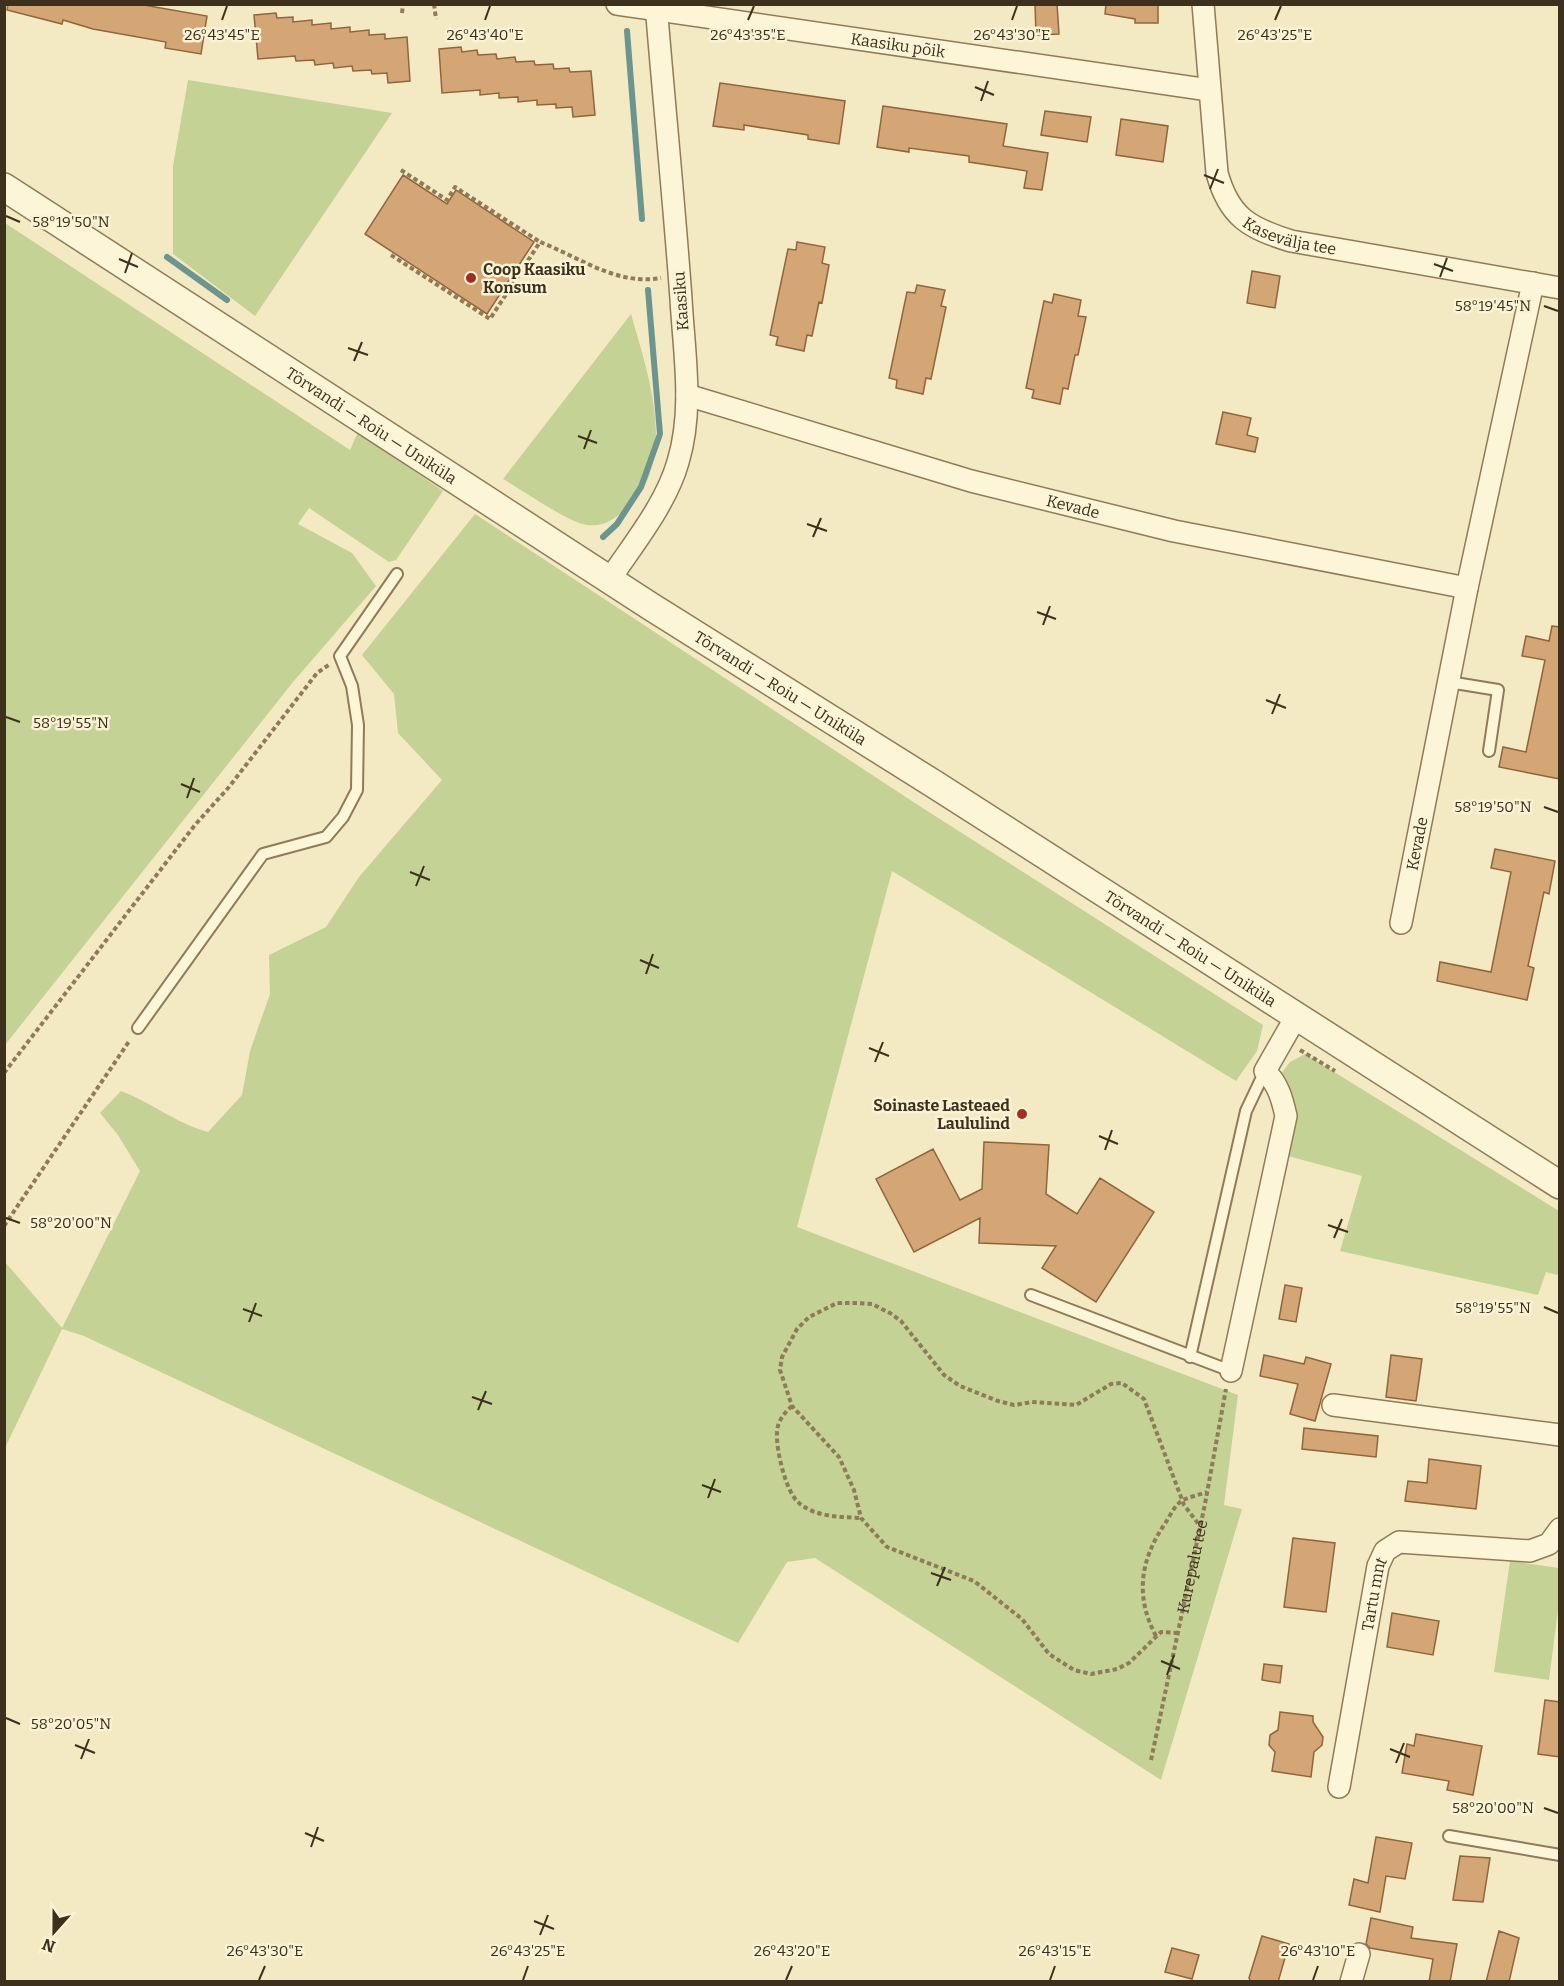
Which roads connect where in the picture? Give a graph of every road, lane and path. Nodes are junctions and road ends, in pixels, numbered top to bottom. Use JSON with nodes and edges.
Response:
{"nodes":[{"id":1,"x":403,"y":4,"type":"edge"},
{"id":2,"x":434,"y":4,"type":"edge"},
{"id":3,"x":617,"y":4,"type":"edge"},
{"id":4,"x":1203,"y":4,"type":"edge"},
{"id":5,"x":656,"y":8,"type":"edge"},
{"id":6,"x":402,"y":13,"type":"dead end"},
{"id":7,"x":436,"y":19,"type":"dead end"},
{"id":8,"x":1209,"y":90,"type":"junction"},
{"id":9,"x":401,"y":171,"type":"dead end"},
{"id":10,"x":4,"y":187,"type":"edge"},
{"id":11,"x":540,"y":242,"type":"junction"},
{"id":12,"x":391,"y":255,"type":"dead end"},
{"id":13,"x":679,"y":275,"type":"junction"},
{"id":14,"x":1533,"y":283,"type":"junction"},
{"id":15,"x":1560,"y":288,"type":"edge"},
{"id":16,"x":687,"y":395,"type":"junction"},
{"id":17,"x":397,"y":574,"type":"dead end"},
{"id":18,"x":610,"y":579,"type":"junction"},
{"id":19,"x":1467,"y":588,"type":"junction"},
{"id":20,"x":340,"y":656,"type":"junction"},
{"id":21,"x":1449,"y":682,"type":"junction"},
{"id":22,"x":1489,"y":752,"type":"dead end"},
{"id":23,"x":1401,"y":923,"type":"dead end"},
{"id":24,"x":1297,"y":1015,"type":"junction"},
{"id":25,"x":138,"y":1028,"type":"joint"},
{"id":26,"x":1265,"y":1071,"type":"junction"},
{"id":27,"x":4,"y":1073,"type":"edge"},
{"id":28,"x":1560,"y":1185,"type":"edge"},
{"id":29,"x":4,"y":1226,"type":"edge"},
{"id":30,"x":1031,"y":1295,"type":"dead end"},
{"id":31,"x":1190,"y":1357,"type":"junction"},
{"id":32,"x":1231,"y":1371,"type":"junction"},
{"id":33,"x":1333,"y":1405,"type":"dead end"},
{"id":34,"x":792,"y":1406,"type":"junction"},
{"id":35,"x":1560,"y":1435,"type":"edge"},
{"id":36,"x":1208,"y":1492,"type":"junction"},
{"id":37,"x":1182,"y":1501,"type":"junction"},
{"id":38,"x":861,"y":1518,"type":"junction"},
{"id":39,"x":1200,"y":1527,"type":"junction"},
{"id":40,"x":1560,"y":1529,"type":"edge"},
{"id":41,"x":1178,"y":1633,"type":"junction"},
{"id":42,"x":1156,"y":1636,"type":"junction"},
{"id":43,"x":1151,"y":1760,"type":"dead end"},
{"id":44,"x":1339,"y":1787,"type":"dead end"},
{"id":45,"x":1449,"y":1836,"type":"dead end"},
{"id":46,"x":1560,"y":1855,"type":"edge"},
{"id":47,"x":1359,"y":1954,"type":"dead end"},
{"id":48,"x":1351,"y":1982,"type":"edge"}],
"edges":[{"from":1,"to":6,"type":"path"},
{"from":2,"to":7,"type":"path"},
{"from":3,"to":5,"type":"street","name":"Kaasiku põik"},
{"from":4,"to":8,"type":"street","name":"Kasevälja tee"},
{"from":5,"to":8,"type":"street","name":"Kaasiku põik"},
{"from":5,"to":13,"type":"street","name":"Kaasiku"},
{"from":8,"to":14,"type":"street","name":"Kasevälja tee"},
{"from":9,"to":11,"type":"path"},
{"from":10,"to":18,"type":"street","name":"Tõrvandi — Roiu — Uniküla"},
{"from":11,"to":12,"type":"path"},
{"from":11,"to":13,"type":"path"},
{"from":13,"to":16,"type":"street","name":"Kaasiku"},
{"from":14,"to":15,"type":"street","name":"Kasevälja tee"},
{"from":14,"to":19,"type":"street","name":"Kevade"},
{"from":16,"to":18,"type":"street","name":"Kaasiku"},
{"from":16,"to":19,"type":"street","name":"Kevade"},
{"from":17,"to":20,"type":"lane"},
{"from":18,"to":24,"type":"street","name":"Tõrvandi — Roiu — Uniküla"},
{"from":19,"to":21,"type":"street","name":"Kevade"},
{"from":20,"to":25,"type":"lane"},
{"from":20,"to":27,"type":"path"},
{"from":21,"to":22,"type":"lane"},
{"from":21,"to":23,"type":"street","name":"Kevade"},
{"from":24,"to":26,"type":"street"},
{"from":24,"to":28,"type":"street","name":"Tõrvandi — Roiu — Uniküla"},
{"from":25,"to":29,"type":"path"},
{"from":26,"to":31,"type":"lane"},
{"from":26,"to":32,"type":"street"},
{"from":30,"to":31,"type":"lane"},
{"from":31,"to":32,"type":"lane"},
{"from":32,"to":36,"type":"path","name":"Kurepalu tee"},
{"from":33,"to":35,"type":"street"},
{"from":34,"to":37,"type":"path"},
{"from":34,"to":38,"type":"path"},
{"from":34,"to":38,"type":"path"},
{"from":36,"to":37,"type":"path"},
{"from":36,"to":39,"type":"path","name":"Kurepalu tee"},
{"from":37,"to":39,"type":"path"},
{"from":37,"to":42,"type":"path"},
{"from":38,"to":42,"type":"path"},
{"from":39,"to":41,"type":"path","name":"Kurepalu tee"},
{"from":40,"to":44,"type":"street","name":"Tartu mnt"},
{"from":41,"to":42,"type":"path"},
{"from":41,"to":43,"type":"path","name":"Kurepalu tee"},
{"from":45,"to":46,"type":"lane"},
{"from":47,"to":48,"type":"street"}]}
